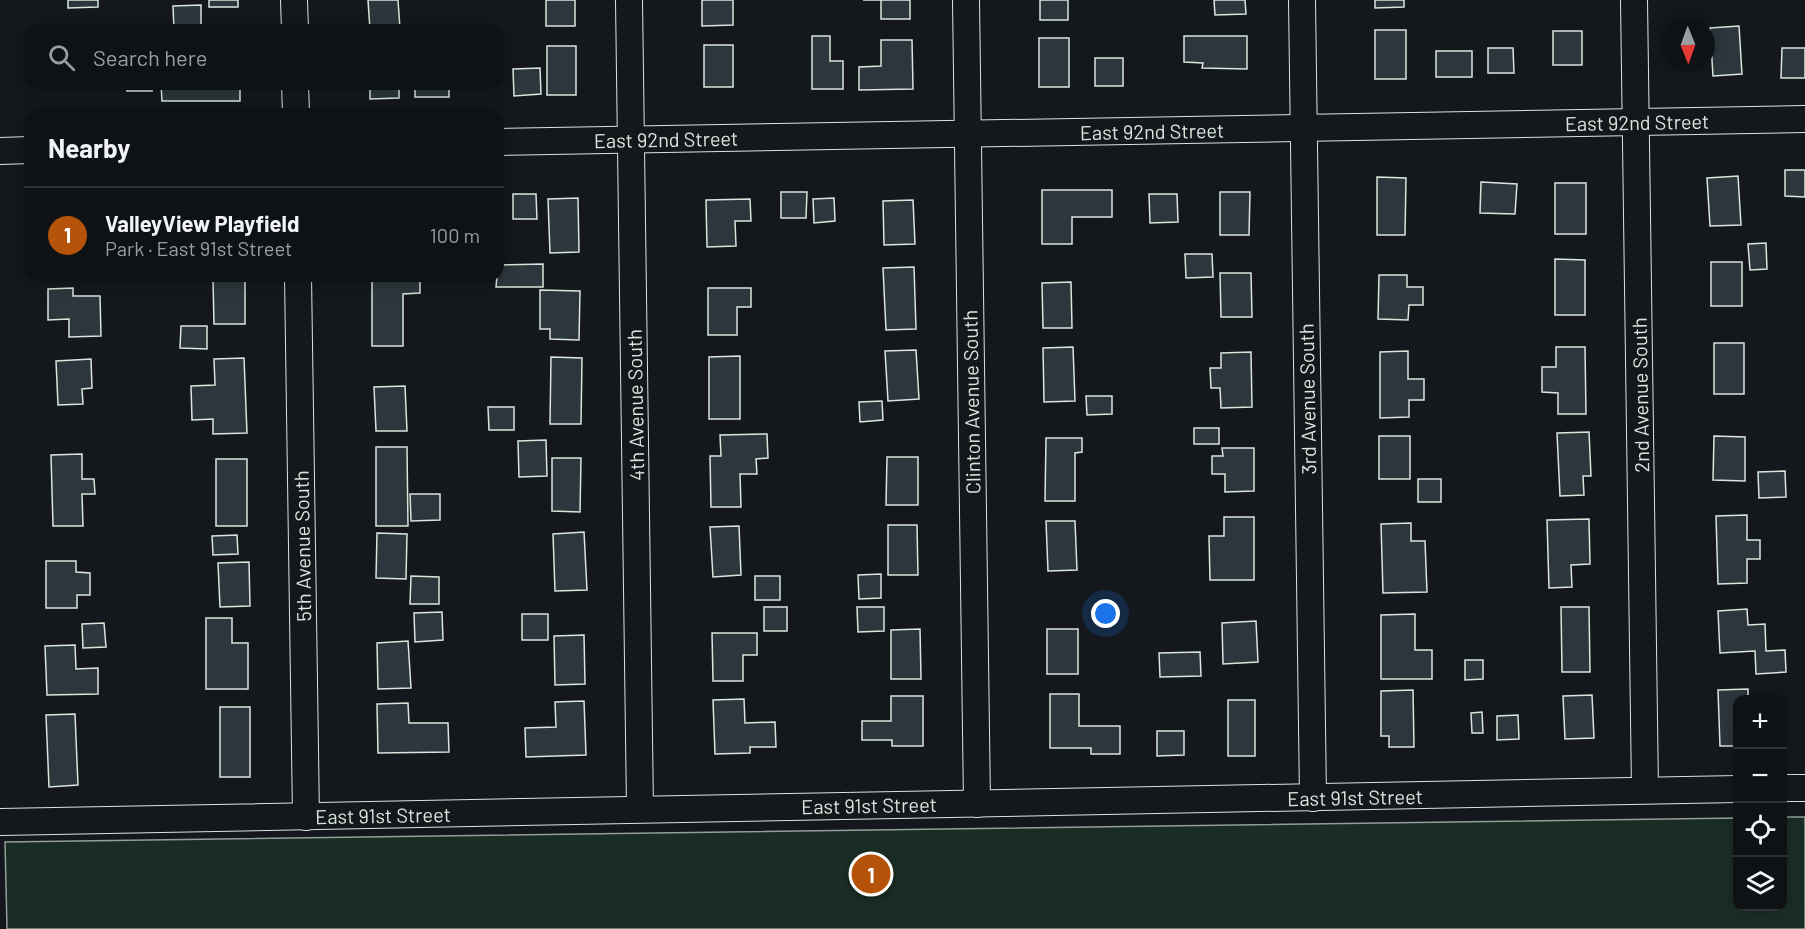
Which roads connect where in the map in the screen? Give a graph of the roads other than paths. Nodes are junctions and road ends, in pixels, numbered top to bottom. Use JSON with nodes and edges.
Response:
{"nodes":[{"id":1,"x":294,"y":0,"type":"edge"},
{"id":2,"x":629,"y":0,"type":"edge"},
{"id":3,"x":966,"y":0,"type":"edge"},
{"id":4,"x":1302,"y":0,"type":"edge"},
{"id":5,"x":1634,"y":0,"type":"edge"},
{"id":6,"x":295,"y":24,"type":"edge"},
{"id":7,"x":295,"y":90,"type":"edge"},
{"id":8,"x":296,"y":108,"type":"edge"},
{"id":9,"x":1805,"y":119,"type":"edge"},
{"id":10,"x":1636,"y":122,"type":"junction"},
{"id":11,"x":1304,"y":128,"type":"junction"},
{"id":12,"x":968,"y":134,"type":"junction"},
{"id":13,"x":631,"y":140,"type":"junction"},
{"id":14,"x":504,"y":142,"type":"edge"},
{"id":15,"x":24,"y":150,"type":"edge"},
{"id":16,"x":0,"y":151,"type":"edge"},
{"id":17,"x":298,"y":282,"type":"edge"},
{"id":18,"x":1787,"y":788,"type":"edge"},
{"id":19,"x":1805,"y":788,"type":"edge"},
{"id":20,"x":1733,"y":789,"type":"edge"},
{"id":21,"x":1646,"y":790,"type":"junction"},
{"id":22,"x":1313,"y":798,"type":"junction"},
{"id":23,"x":977,"y":804,"type":"junction"},
{"id":24,"x":640,"y":809,"type":"junction"},
{"id":25,"x":306,"y":817,"type":"junction"},
{"id":26,"x":0,"y":822,"type":"edge"}],
"edges":[{"from":1,"to":6,"type":"street"},
{"from":2,"to":13,"type":"street","name":"4th Avenue South"},
{"from":3,"to":12,"type":"street","name":"Clinton Avenue South"},
{"from":4,"to":11,"type":"street","name":"3rd Avenue South"},
{"from":5,"to":10,"type":"street","name":"2nd Avenue South"},
{"from":7,"to":8,"type":"street"},
{"from":9,"to":10,"type":"street","name":"East 92nd Street"},
{"from":10,"to":11,"type":"street","name":"East 92nd Street"},
{"from":10,"to":21,"type":"street","name":"2nd Avenue South"},
{"from":11,"to":12,"type":"street","name":"East 92nd Street"},
{"from":11,"to":22,"type":"street","name":"3rd Avenue South"},
{"from":12,"to":13,"type":"street","name":"East 92nd Street"},
{"from":12,"to":23,"type":"street","name":"Clinton Avenue South"},
{"from":13,"to":14,"type":"street","name":"East 92nd Street"},
{"from":13,"to":24,"type":"street","name":"4th Avenue South"},
{"from":15,"to":16,"type":"street"},
{"from":17,"to":25,"type":"street","name":"5th Avenue South"},
{"from":18,"to":19,"type":"street"},
{"from":20,"to":21,"type":"street","name":"East 91st Street"},
{"from":21,"to":22,"type":"street","name":"East 91st Street"},
{"from":22,"to":23,"type":"street","name":"East 91st Street"},
{"from":23,"to":24,"type":"street","name":"East 91st Street"},
{"from":24,"to":25,"type":"street","name":"East 91st Street"},
{"from":25,"to":26,"type":"street","name":"East 91st Street"}]}
